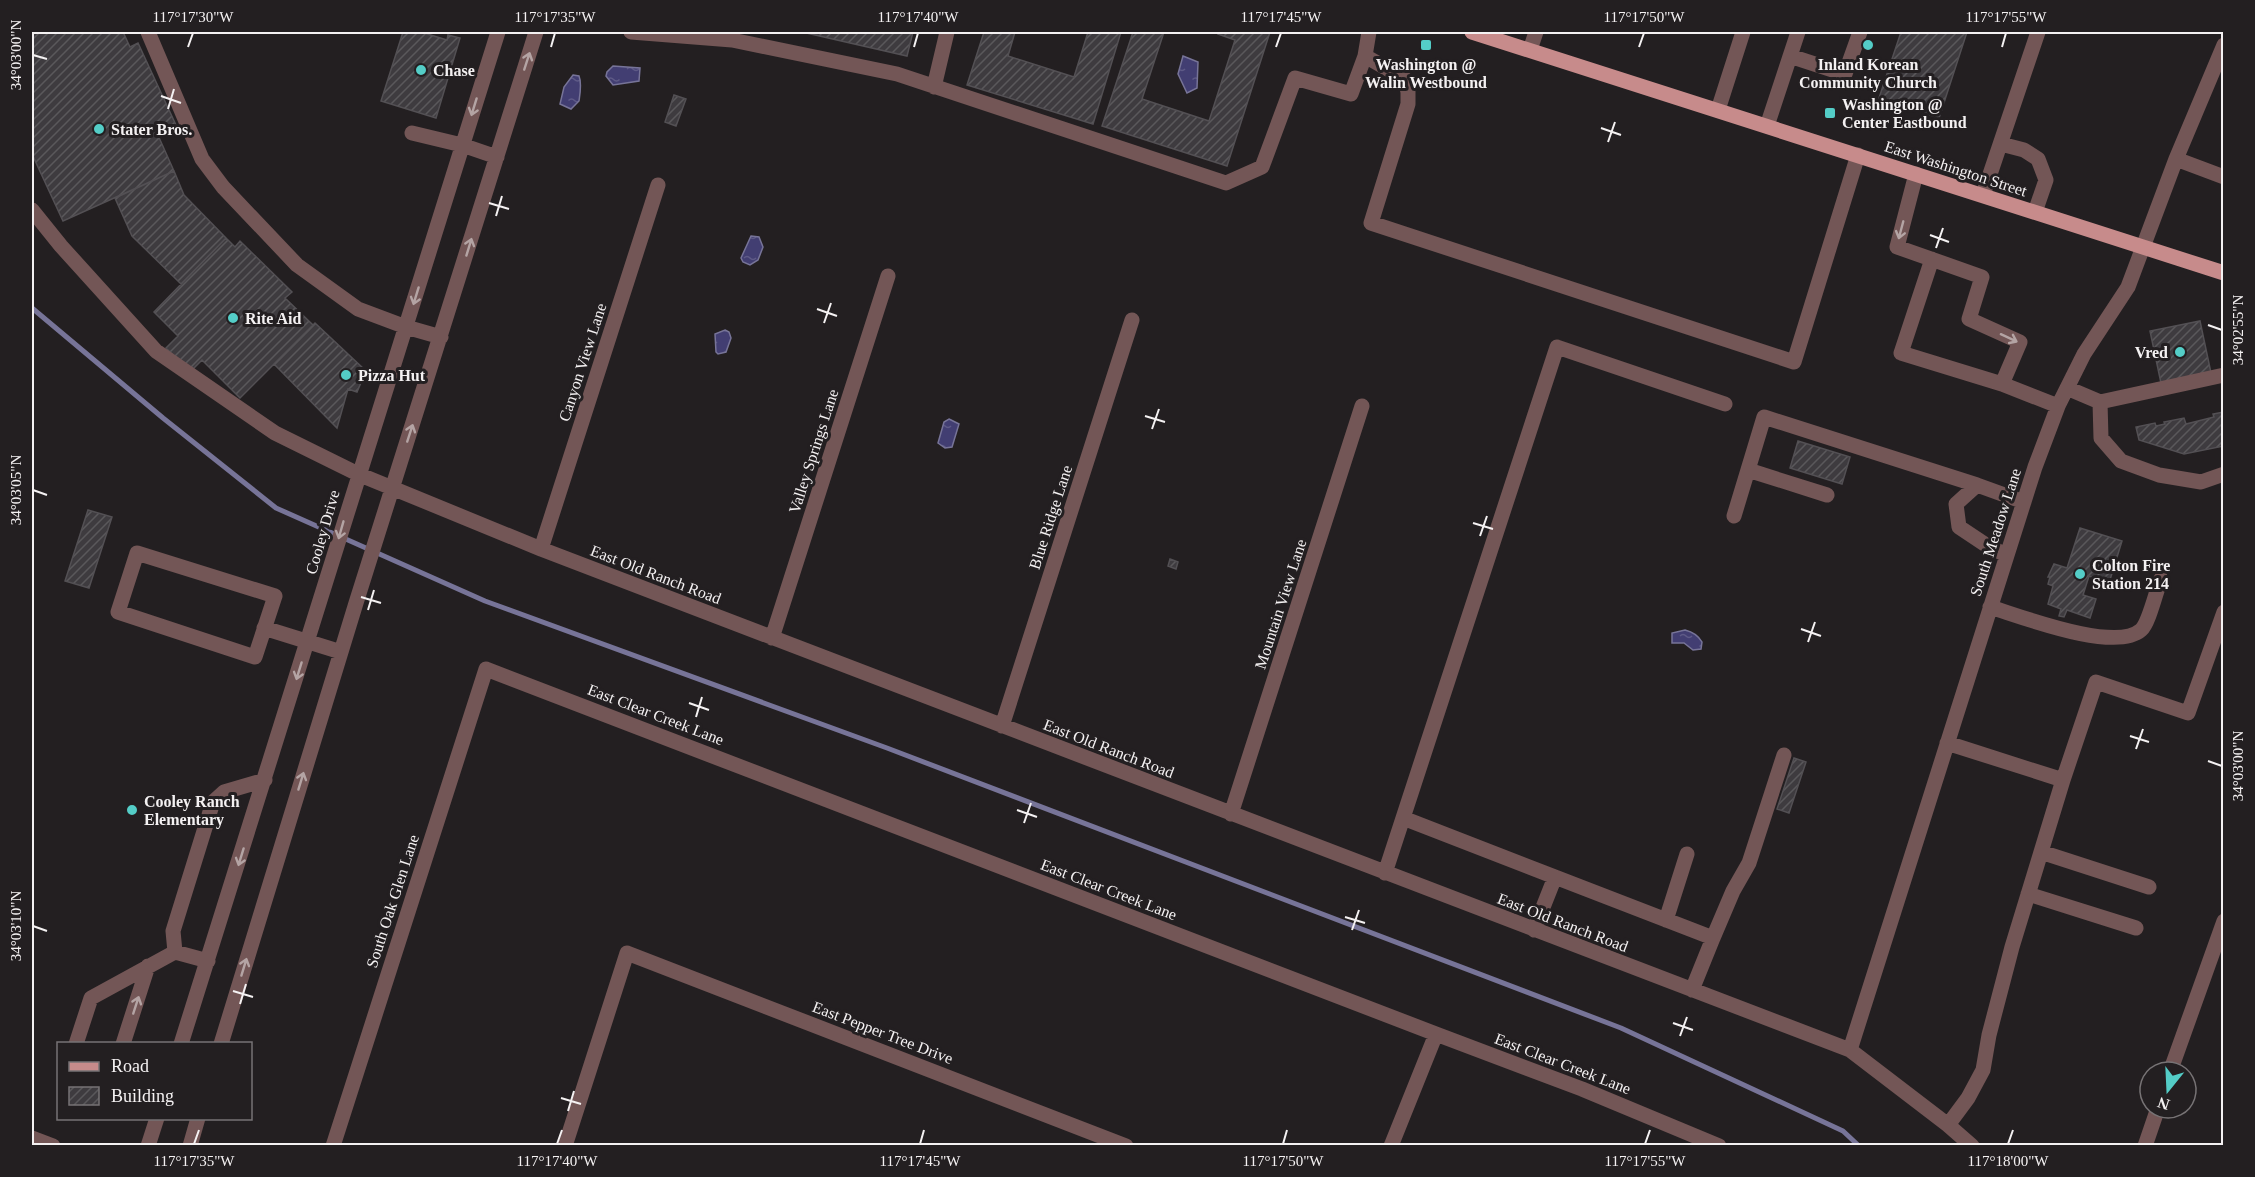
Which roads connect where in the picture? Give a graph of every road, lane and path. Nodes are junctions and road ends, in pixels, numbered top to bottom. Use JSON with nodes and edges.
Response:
{"nodes":[{"id":1,"x":147,"y":32,"type":"edge"},
{"id":2,"x":498,"y":32,"type":"edge"},
{"id":3,"x":536,"y":32,"type":"edge"},
{"id":4,"x":631,"y":32,"type":"edge"},
{"id":5,"x":947,"y":32,"type":"edge"},
{"id":6,"x":1369,"y":32,"type":"edge"},
{"id":7,"x":1472,"y":32,"type":"edge"},
{"id":8,"x":1536,"y":32,"type":"edge"},
{"id":9,"x":1743,"y":32,"type":"edge"},
{"id":10,"x":1798,"y":32,"type":"edge"},
{"id":11,"x":1860,"y":32,"type":"edge"},
{"id":12,"x":2038,"y":32,"type":"edge"},
{"id":13,"x":2223,"y":45,"type":"edge"},
{"id":14,"x":1530,"y":50,"type":"junction"},
{"id":15,"x":1365,"y":56,"type":"junction"},
{"id":16,"x":1790,"y":56,"type":"junction"},
{"id":17,"x":934,"y":87,"type":"junction"},
{"id":18,"x":1718,"y":110,"type":"junction"},
{"id":19,"x":1767,"y":126,"type":"junction"},
{"id":20,"x":412,"y":133,"type":"dead end"},
{"id":21,"x":2001,"y":144,"type":"junction"},
{"id":22,"x":462,"y":145,"type":"junction"},
{"id":23,"x":1858,"y":155,"type":"junction"},
{"id":24,"x":496,"y":157,"type":"junction"},
{"id":25,"x":2176,"y":159,"type":"junction"},
{"id":26,"x":1916,"y":174,"type":"junction"},
{"id":27,"x":2223,"y":177,"type":"edge"},
{"id":28,"x":658,"y":185,"type":"dead end"},
{"id":29,"x":1983,"y":195,"type":"junction"},
{"id":30,"x":32,"y":210,"type":"edge"},
{"id":31,"x":2035,"y":212,"type":"junction"},
{"id":32,"x":2144,"y":247,"type":"junction"},
{"id":33,"x":1932,"y":259,"type":"junction"},
{"id":34,"x":2223,"y":273,"type":"edge"},
{"id":35,"x":888,"y":276,"type":"dead end"},
{"id":36,"x":1132,"y":320,"type":"dead end"},
{"id":37,"x":406,"y":327,"type":"junction"},
{"id":38,"x":441,"y":337,"type":"junction"},
{"id":39,"x":2223,"y":375,"type":"edge"},
{"id":40,"x":2002,"y":384,"type":"junction"},
{"id":41,"x":2067,"y":388,"type":"junction"},
{"id":42,"x":2100,"y":402,"type":"junction"},
{"id":43,"x":1725,"y":404,"type":"dead end"},
{"id":44,"x":1362,"y":405,"type":"dead end"},
{"id":45,"x":2058,"y":406,"type":"junction"},
{"id":46,"x":1748,"y":470,"type":"junction"},
{"id":47,"x":358,"y":474,"type":"junction"},
{"id":48,"x":2223,"y":474,"type":"edge"},
{"id":49,"x":1977,"y":485,"type":"junction"},
{"id":50,"x":393,"y":489,"type":"junction"},
{"id":51,"x":1827,"y":495,"type":"dead end"},
{"id":52,"x":2024,"y":502,"type":"junction"},
{"id":53,"x":1734,"y":516,"type":"dead end"},
{"id":54,"x":541,"y":549,"type":"junction"},
{"id":55,"x":2007,"y":555,"type":"junction"},
{"id":56,"x":2161,"y":579,"type":"dead end"},
{"id":57,"x":1990,"y":607,"type":"junction"},
{"id":58,"x":2223,"y":612,"type":"edge"},
{"id":59,"x":264,"y":628,"type":"junction"},
{"id":60,"x":772,"y":638,"type":"junction"},
{"id":61,"x":308,"y":642,"type":"junction"},
{"id":62,"x":340,"y":652,"type":"junction"},
{"id":63,"x":486,"y":669,"type":"joint"},
{"id":64,"x":1002,"y":726,"type":"junction"},
{"id":65,"x":1947,"y":743,"type":"junction"},
{"id":66,"x":1784,"y":755,"type":"dead end"},
{"id":67,"x":265,"y":780,"type":"junction"},
{"id":68,"x":2063,"y":780,"type":"junction"},
{"id":69,"x":1231,"y":814,"type":"junction"},
{"id":70,"x":1402,"y":818,"type":"junction"},
{"id":71,"x":2041,"y":852,"type":"junction"},
{"id":72,"x":1687,"y":854,"type":"dead end"},
{"id":73,"x":1385,"y":873,"type":"junction"},
{"id":74,"x":1555,"y":877,"type":"junction"},
{"id":75,"x":2149,"y":887,"type":"dead end"},
{"id":76,"x":2028,"y":894,"type":"junction"},
{"id":77,"x":1666,"y":920,"type":"junction"},
{"id":78,"x":2223,"y":921,"type":"edge"},
{"id":79,"x":2136,"y":928,"type":"dead end"},
{"id":80,"x":1534,"y":930,"type":"junction"},
{"id":81,"x":1713,"y":938,"type":"junction"},
{"id":82,"x":175,"y":952,"type":"junction"},
{"id":83,"x":208,"y":961,"type":"junction"},
{"id":84,"x":148,"y":966,"type":"junction"},
{"id":85,"x":1692,"y":990,"type":"junction"},
{"id":86,"x":1436,"y":1034,"type":"junction"},
{"id":87,"x":77,"y":1042,"type":"edge"},
{"id":88,"x":124,"y":1042,"type":"edge"},
{"id":89,"x":182,"y":1042,"type":"edge"},
{"id":90,"x":222,"y":1042,"type":"edge"},
{"id":91,"x":1850,"y":1050,"type":"junction"},
{"id":92,"x":2174,"y":1060,"type":"edge"},
{"id":93,"x":157,"y":1120,"type":"edge"},
{"id":94,"x":198,"y":1120,"type":"edge"},
{"id":95,"x":2154,"y":1120,"type":"edge"},
{"id":96,"x":1948,"y":1125,"type":"junction"},
{"id":97,"x":32,"y":1138,"type":"edge"},
{"id":98,"x":53,"y":1146,"type":"edge"},
{"id":99,"x":148,"y":1146,"type":"edge"},
{"id":100,"x":190,"y":1146,"type":"edge"},
{"id":101,"x":333,"y":1146,"type":"edge"},
{"id":102,"x":565,"y":1146,"type":"edge"},
{"id":103,"x":1126,"y":1146,"type":"edge"},
{"id":104,"x":1391,"y":1146,"type":"edge"},
{"id":105,"x":1719,"y":1146,"type":"edge"},
{"id":106,"x":1972,"y":1146,"type":"edge"},
{"id":107,"x":2145,"y":1146,"type":"edge"}],
"edges":[{"from":1,"to":37,"type":"street"},
{"from":2,"to":22,"type":"street","name":"Cooley Drive","one_way":true},
{"from":24,"to":3,"type":"street","one_way":true},
{"from":4,"to":17,"type":"street"},
{"from":5,"to":17,"type":"street"},
{"from":6,"to":15,"type":"street"},
{"from":7,"to":14,"type":"main road","name":"East Washington Street"},
{"from":8,"to":14,"type":"street"},
{"from":9,"to":18,"type":"street"},
{"from":10,"to":16,"type":"street"},
{"from":11,"to":16,"type":"street"},
{"from":12,"to":21,"type":"street"},
{"from":13,"to":25,"type":"street","name":"South Meadow Lane"},
{"from":14,"to":18,"type":"main road","name":"East Washington Street"},
{"from":15,"to":17,"type":"street"},
{"from":15,"to":23,"type":"street"},
{"from":16,"to":19,"type":"street"},
{"from":18,"to":19,"type":"main road","name":"East Washington Street"},
{"from":19,"to":23,"type":"main road","name":"East Washington Street"},
{"from":20,"to":22,"type":"street"},
{"from":21,"to":29,"type":"street"},
{"from":21,"to":31,"type":"street"},
{"from":22,"to":24,"type":"street"},
{"from":22,"to":37,"type":"street","name":"Cooley Drive","one_way":true},
{"from":23,"to":26,"type":"main road","name":"East Washington Street"},
{"from":38,"to":24,"type":"street","one_way":true},
{"from":25,"to":27,"type":"street"},
{"from":25,"to":32,"type":"street","name":"South Meadow Lane"},
{"from":26,"to":29,"type":"main road","name":"East Washington Street"},
{"from":26,"to":33,"type":"street","one_way":true},
{"from":28,"to":54,"type":"street","name":"Canyon View Lane"},
{"from":29,"to":31,"type":"main road","name":"East Washington Street"},
{"from":30,"to":47,"type":"street","name":"East Old Ranch Road"},
{"from":31,"to":32,"type":"main road","name":"East Washington Street"},
{"from":32,"to":34,"type":"main road","name":"East Washington Street"},
{"from":32,"to":41,"type":"street","name":"South Meadow Lane"},
{"from":33,"to":40,"type":"street","one_way":true},
{"from":33,"to":40,"type":"street"},
{"from":35,"to":60,"type":"street","name":"Valley Springs Lane"},
{"from":36,"to":64,"type":"street","name":"Blue Ridge Lane"},
{"from":37,"to":38,"type":"street"},
{"from":37,"to":47,"type":"street","name":"Cooley Drive"},
{"from":50,"to":38,"type":"street","one_way":true},
{"from":39,"to":42,"type":"street"},
{"from":40,"to":45,"type":"street"},
{"from":41,"to":42,"type":"street"},
{"from":41,"to":45,"type":"street","name":"South Meadow Lane"},
{"from":42,"to":48,"type":"street"},
{"from":43,"to":70,"type":"street"},
{"from":44,"to":69,"type":"street","name":"Mountain View Lane"},
{"from":45,"to":52,"type":"street","name":"South Meadow Lane"},
{"from":46,"to":49,"type":"street"},
{"from":46,"to":51,"type":"street"},
{"from":46,"to":53,"type":"street"},
{"from":47,"to":50,"type":"street","name":"East Old Ranch Road"},
{"from":47,"to":61,"type":"street","name":"Cooley Drive","one_way":true},
{"from":49,"to":52,"type":"street"},
{"from":49,"to":55,"type":"street"},
{"from":50,"to":54,"type":"street","name":"East Old Ranch Road"},
{"from":50,"to":62,"type":"street"},
{"from":52,"to":55,"type":"street","name":"South Meadow Lane"},
{"from":54,"to":60,"type":"street","name":"East Old Ranch Road"},
{"from":55,"to":57,"type":"street","name":"South Meadow Lane"},
{"from":56,"to":57,"type":"street"},
{"from":57,"to":65,"type":"street","name":"South Meadow Lane"},
{"from":58,"to":68,"type":"street"},
{"from":59,"to":59,"type":"street"},
{"from":59,"to":61,"type":"street"},
{"from":60,"to":64,"type":"street","name":"East Old Ranch Road"},
{"from":61,"to":62,"type":"street"},
{"from":61,"to":67,"type":"street","name":"Cooley Drive","one_way":true},
{"from":90,"to":62,"type":"street","one_way":true},
{"from":63,"to":86,"type":"street","name":"East Clear Creek Lane"},
{"from":63,"to":101,"type":"street","name":"South Oak Glen Lane"},
{"from":64,"to":69,"type":"street","name":"East Old Ranch Road"},
{"from":65,"to":68,"type":"street"},
{"from":65,"to":91,"type":"street","name":"South Meadow Lane"},
{"from":66,"to":81,"type":"street"},
{"from":67,"to":82,"type":"street"},
{"from":67,"to":83,"type":"street","name":"Cooley Drive","one_way":true},
{"from":68,"to":71,"type":"street"},
{"from":69,"to":73,"type":"street","name":"East Old Ranch Road"},
{"from":70,"to":73,"type":"street"},
{"from":70,"to":74,"type":"street"},
{"from":71,"to":75,"type":"street"},
{"from":71,"to":76,"type":"street"},
{"from":72,"to":77,"type":"street"},
{"from":73,"to":80,"type":"street","name":"East Old Ranch Road"},
{"from":74,"to":77,"type":"street"},
{"from":74,"to":80,"type":"street"},
{"from":76,"to":79,"type":"street"},
{"from":76,"to":96,"type":"street"},
{"from":77,"to":81,"type":"street"},
{"from":78,"to":92,"type":"street"},
{"from":80,"to":85,"type":"street","name":"East Old Ranch Road"},
{"from":81,"to":85,"type":"street"},
{"from":82,"to":83,"type":"street"},
{"from":82,"to":84,"type":"street"},
{"from":83,"to":89,"type":"street","name":"Cooley Drive"},
{"from":84,"to":87,"type":"street"},
{"from":88,"to":84,"type":"street","one_way":true},
{"from":85,"to":91,"type":"street","name":"East Old Ranch Road"},
{"from":86,"to":104,"type":"street"},
{"from":86,"to":105,"type":"street","name":"East Clear Creek Lane"},
{"from":91,"to":96,"type":"street","name":"East Old Ranch Road"},
{"from":93,"to":99,"type":"street"},
{"from":94,"to":100,"type":"street"},
{"from":95,"to":107,"type":"street"},
{"from":96,"to":106,"type":"street","name":"East Old Ranch Road"},
{"from":97,"to":98,"type":"street"},
{"from":102,"to":103,"type":"street","name":"East Pepper Tree Drive"}]}
